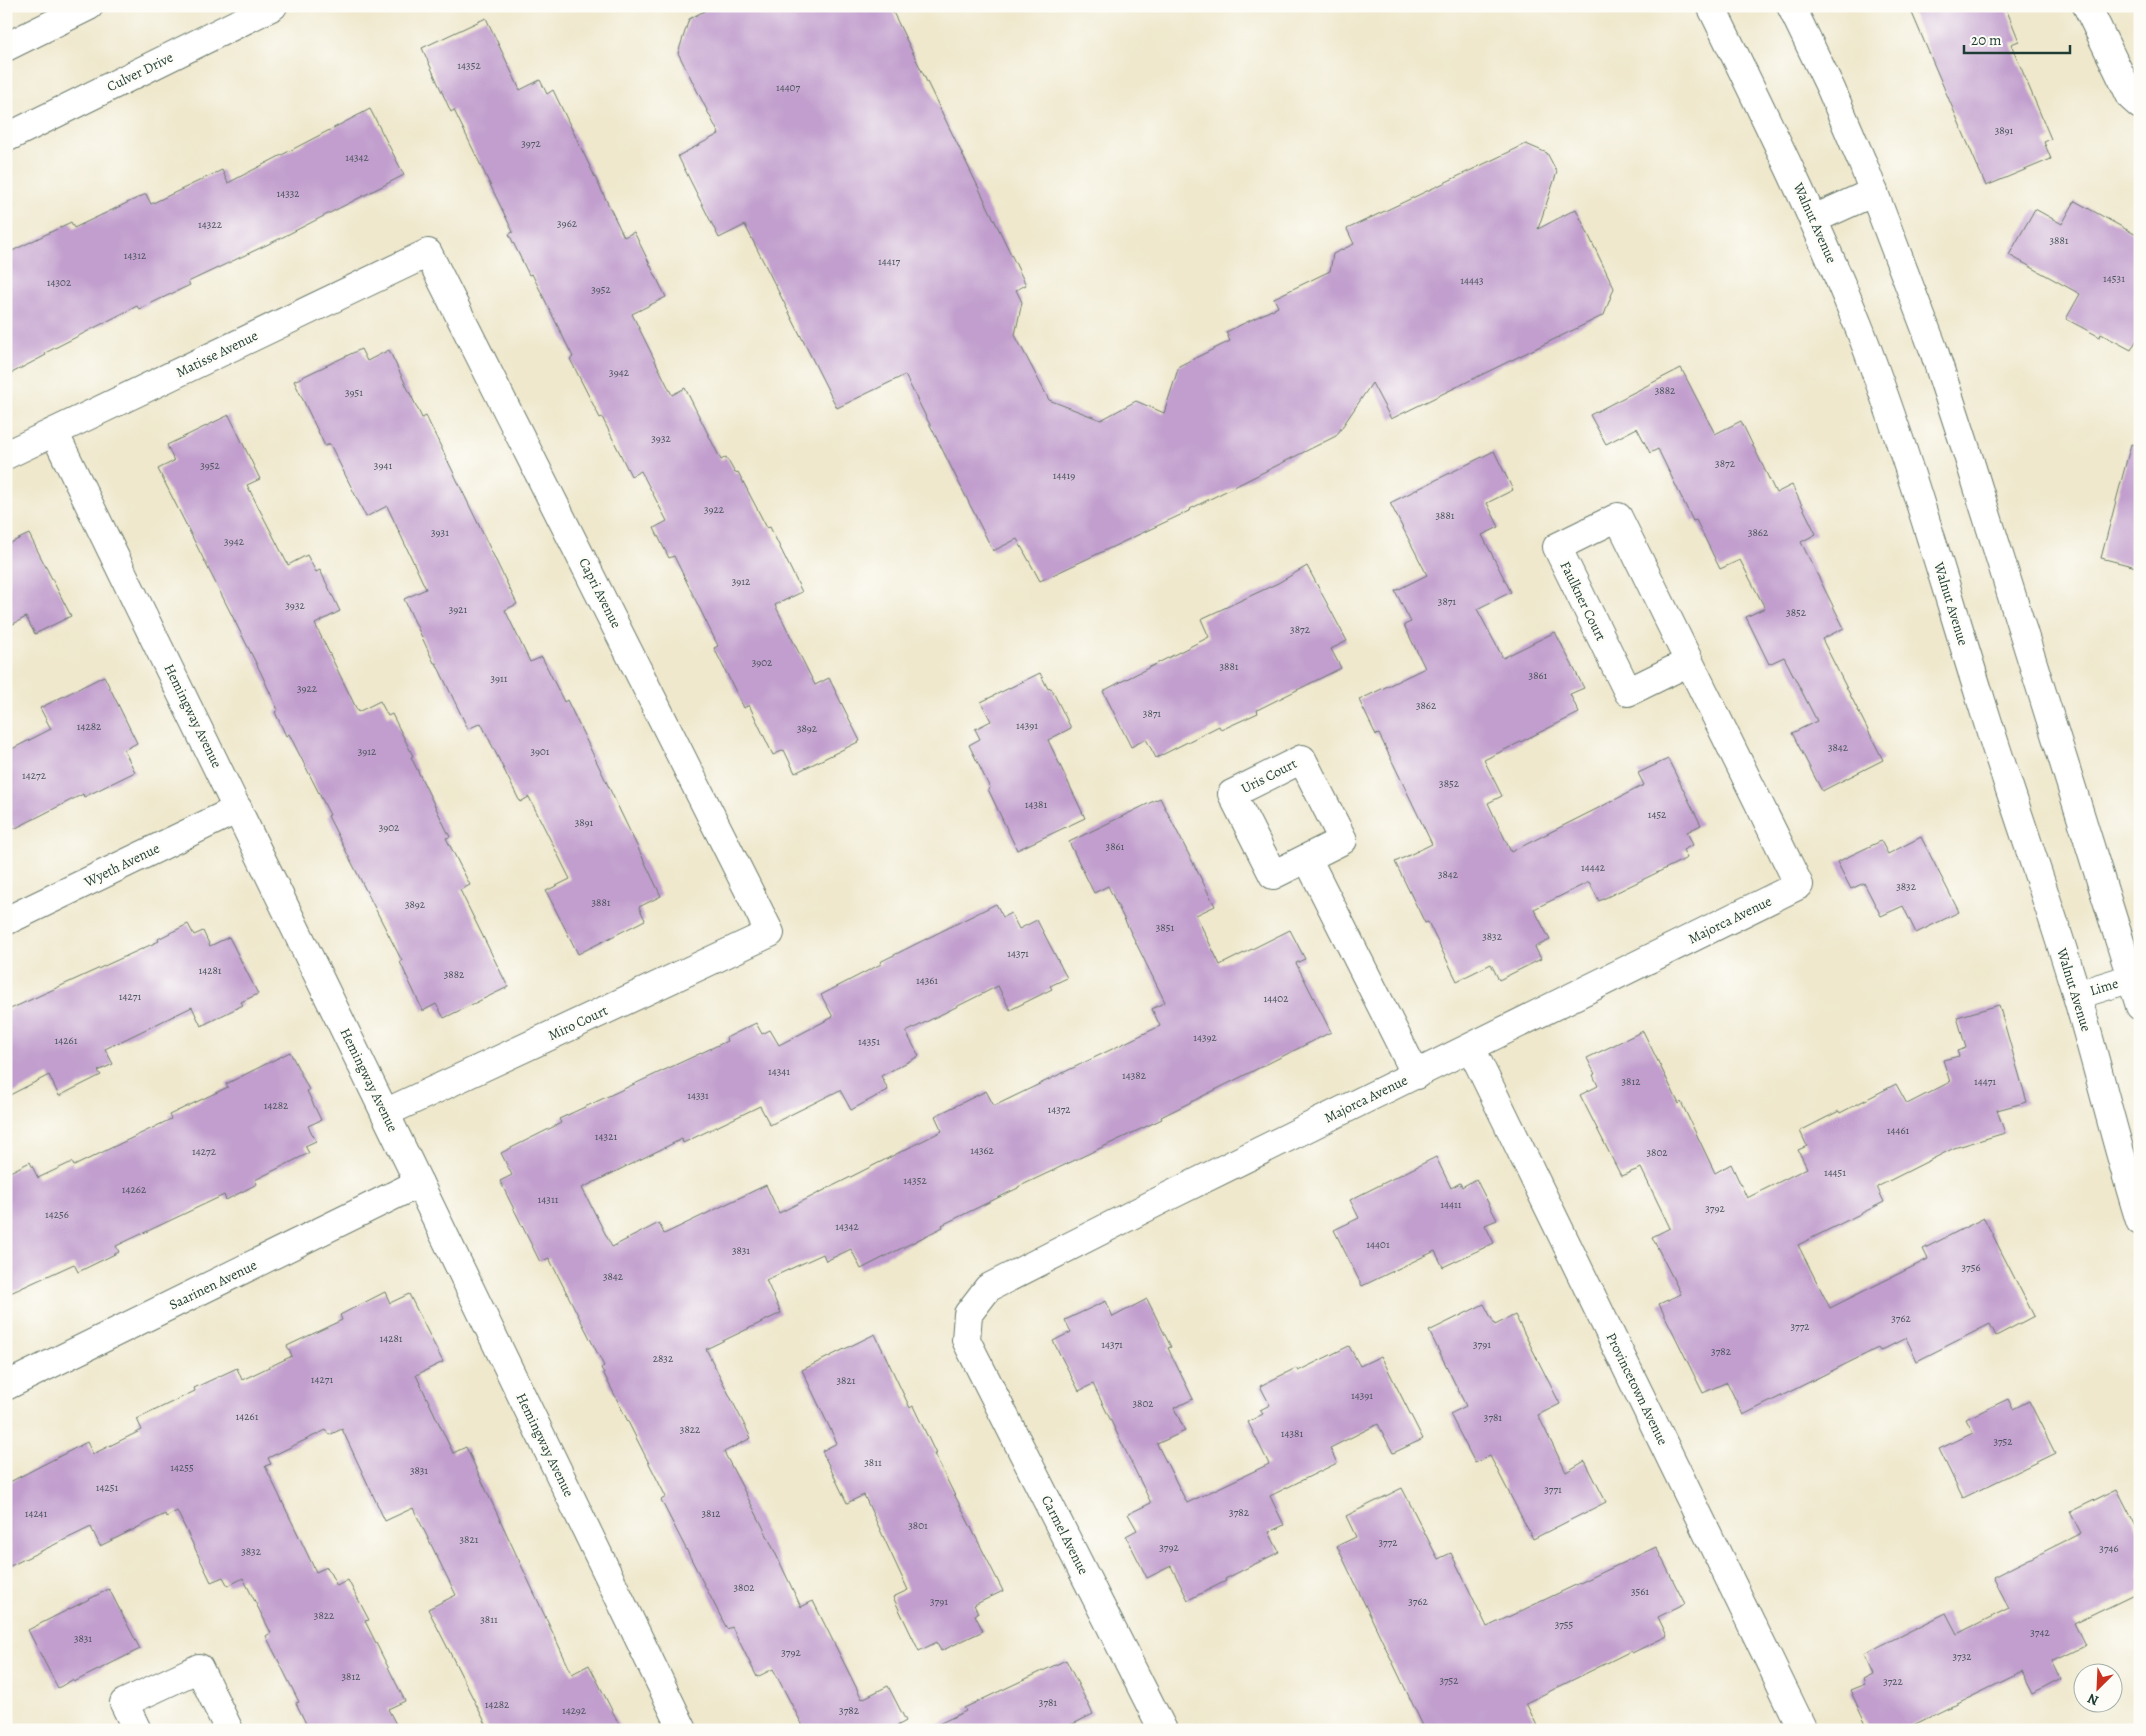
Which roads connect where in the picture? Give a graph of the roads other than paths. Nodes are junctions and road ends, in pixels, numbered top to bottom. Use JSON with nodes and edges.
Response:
{"nodes":[{"id":1,"x":89,"y":6,"type":"edge"},
{"id":2,"x":273,"y":6,"type":"edge"},
{"id":3,"x":1711,"y":6,"type":"edge"},
{"id":4,"x":1791,"y":6,"type":"edge"},
{"id":5,"x":2087,"y":6,"type":"edge"},
{"id":6,"x":6,"y":47,"type":"edge"},
{"id":7,"x":2140,"y":105,"type":"edge"},
{"id":8,"x":6,"y":138,"type":"edge"},
{"id":9,"x":1874,"y":192,"type":"junction"},
{"id":10,"x":1814,"y":219,"type":"junction"},
{"id":11,"x":428,"y":253,"type":"joint"},
{"id":12,"x":54,"y":432,"type":"junction"},
{"id":13,"x":6,"y":454,"type":"edge"},
{"id":14,"x":1689,"y":662,"type":"junction"},
{"id":15,"x":238,"y":809,"type":"junction"},
{"id":16,"x":1307,"y":858,"type":"dead end"},
{"id":17,"x":1799,"y":885,"type":"joint"},
{"id":18,"x":6,"y":921,"type":"edge"},
{"id":19,"x":770,"y":933,"type":"joint"},
{"id":20,"x":2137,"y":974,"type":"edge"},
{"id":21,"x":2077,"y":995,"type":"junction"},
{"id":22,"x":2140,"y":1006,"type":"edge"},
{"id":23,"x":1471,"y":1048,"type":"junction"},
{"id":24,"x":1416,"y":1075,"type":"junction"},
{"id":25,"x":385,"y":1113,"type":"junction"},
{"id":26,"x":419,"y":1184,"type":"junction"},
{"id":27,"x":2140,"y":1222,"type":"edge"},
{"id":28,"x":966,"y":1340,"type":"joint"},
{"id":29,"x":6,"y":1386,"type":"edge"},
{"id":30,"x":137,"y":1730,"type":"edge"},
{"id":31,"x":229,"y":1730,"type":"edge"},
{"id":32,"x":683,"y":1730,"type":"edge"},
{"id":33,"x":1163,"y":1730,"type":"edge"},
{"id":34,"x":1803,"y":1730,"type":"edge"}],
"edges":[{"from":1,"to":6,"type":"street"},
{"from":2,"to":8,"type":"street","name":"Culver Drive"},
{"from":3,"to":10,"type":"street","name":"Walnut Avenue"},
{"from":4,"to":9,"type":"street"},
{"from":5,"to":7,"type":"street"},
{"from":9,"to":10,"type":"street"},
{"from":9,"to":20,"type":"street"},
{"from":10,"to":21,"type":"street","name":"Walnut Avenue"},
{"from":11,"to":12,"type":"street","name":"Matisse Avenue"},
{"from":11,"to":19,"type":"street","name":"Capri Avenue"},
{"from":12,"to":13,"type":"street","name":"Matisse Avenue"},
{"from":12,"to":15,"type":"street","name":"Hemingway Avenue"},
{"from":14,"to":14,"type":"street","name":"Faulkner Court"},
{"from":14,"to":17,"type":"street","name":"Faulkner Court"},
{"from":15,"to":18,"type":"street","name":"Wyeth Avenue"},
{"from":15,"to":25,"type":"street","name":"Hemingway Avenue"},
{"from":16,"to":24,"type":"street"},
{"from":17,"to":23,"type":"street","name":"Majorca Avenue"},
{"from":19,"to":25,"type":"street","name":"Miro Court"},
{"from":20,"to":21,"type":"street","name":"Lime"},
{"from":20,"to":22,"type":"street"},
{"from":21,"to":27,"type":"street","name":"Walnut Avenue"},
{"from":23,"to":24,"type":"street","name":"Majorca Avenue"},
{"from":23,"to":34,"type":"street","name":"Provincetown Avenue"},
{"from":24,"to":28,"type":"street","name":"Majorca Avenue"},
{"from":25,"to":26,"type":"street","name":"Hemingway Avenue"},
{"from":26,"to":29,"type":"street","name":"Saarinen Avenue"},
{"from":26,"to":32,"type":"street","name":"Hemingway Avenue"},
{"from":28,"to":33,"type":"street","name":"Carmel Avenue"},
{"from":30,"to":31,"type":"street"}]}
